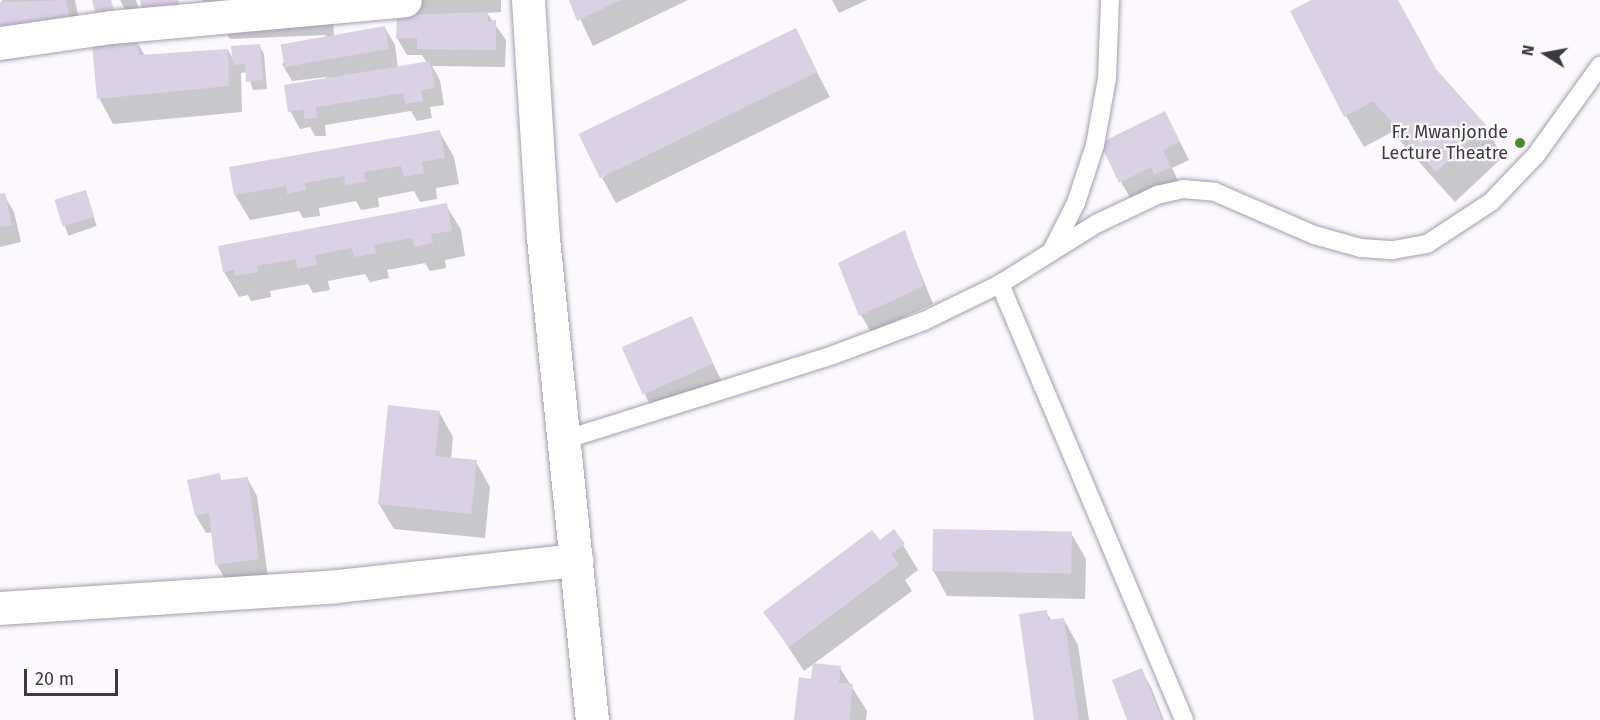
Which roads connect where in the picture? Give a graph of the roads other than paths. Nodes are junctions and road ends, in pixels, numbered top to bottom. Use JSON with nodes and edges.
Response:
{"nodes":[{"id":1,"x":405,"y":0,"type":"edge"},
{"id":2,"x":528,"y":0,"type":"edge"},
{"id":3,"x":1110,"y":0,"type":"edge"},
{"id":4,"x":0,"y":43,"type":"edge"},
{"id":5,"x":1600,"y":66,"type":"edge"},
{"id":6,"x":1050,"y":252,"type":"junction"},
{"id":7,"x":1000,"y":284,"type":"junction"},
{"id":8,"x":564,"y":440,"type":"junction"},
{"id":9,"x":577,"y":560,"type":"junction"},
{"id":10,"x":0,"y":608,"type":"edge"},
{"id":11,"x":592,"y":720,"type":"edge"},
{"id":12,"x":1184,"y":720,"type":"edge"}],
"edges":[{"from":1,"to":4,"type":"street"},
{"from":2,"to":8,"type":"street"},
{"from":3,"to":6,"type":"lane"},
{"from":5,"to":6,"type":"lane"},
{"from":6,"to":7,"type":"lane"},
{"from":7,"to":8,"type":"lane"},
{"from":7,"to":12,"type":"lane"},
{"from":8,"to":9,"type":"street"},
{"from":9,"to":10,"type":"street"},
{"from":9,"to":11,"type":"street"}]}
